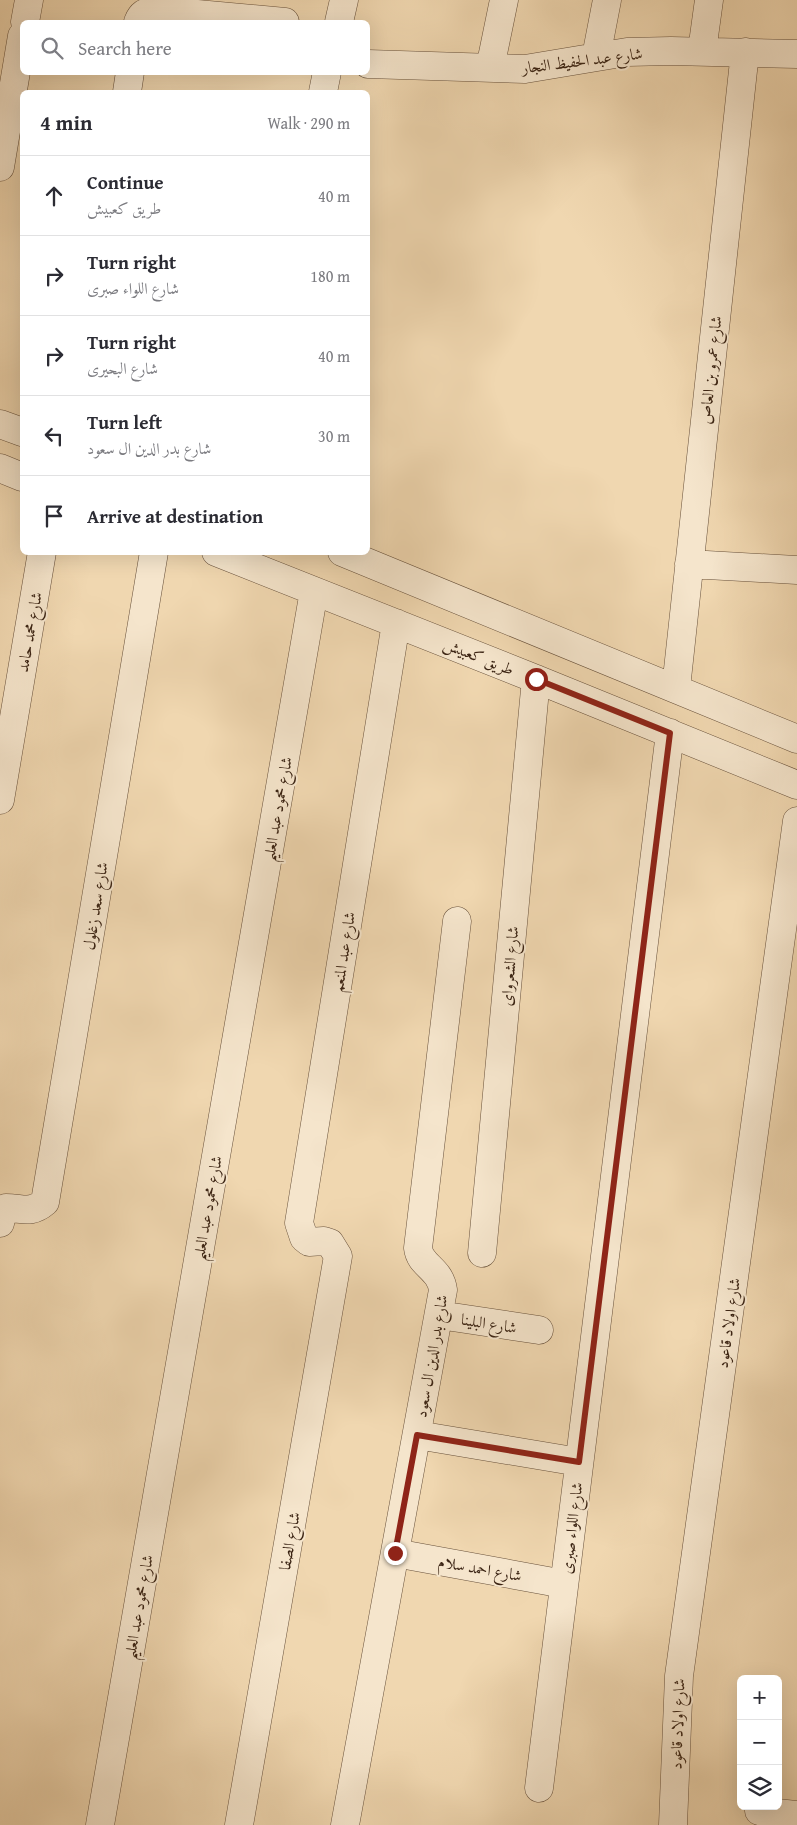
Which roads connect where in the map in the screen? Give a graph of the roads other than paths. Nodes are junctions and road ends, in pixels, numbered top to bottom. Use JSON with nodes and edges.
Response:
{"nodes":[{"id":1,"x":29,"y":0,"type":"edge"},
{"id":2,"x":344,"y":0,"type":"edge"},
{"id":3,"x":504,"y":0,"type":"edge"},
{"id":4,"x":607,"y":0,"type":"edge"},
{"id":5,"x":709,"y":0,"type":"edge"},
{"id":6,"x":188,"y":6,"type":"edge"},
{"id":7,"x":25,"y":20,"type":"edge"},
{"id":8,"x":139,"y":20,"type":"edge"},
{"id":9,"x":273,"y":20,"type":"edge"},
{"id":10,"x":339,"y":20,"type":"edge"},
{"id":11,"x":20,"y":48,"type":"edge"},
{"id":12,"x":702,"y":51,"type":"junction"},
{"id":13,"x":744,"y":52,"type":"junction"},
{"id":14,"x":797,"y":54,"type":"edge"},
{"id":15,"x":596,"y":57,"type":"junction"},
{"id":16,"x":370,"y":64,"type":"edge"},
{"id":17,"x":490,"y":68,"type":"junction"},
{"id":18,"x":130,"y":75,"type":"edge"},
{"id":19,"x":326,"y":75,"type":"edge"},
{"id":20,"x":127,"y":90,"type":"edge"},
{"id":21,"x":322,"y":90,"type":"edge"},
{"id":22,"x":0,"y":167,"type":"edge"},
{"id":23,"x":0,"y":424,"type":"edge"},
{"id":24,"x":20,"y":431,"type":"edge"},
{"id":25,"x":0,"y":468,"type":"edge"},
{"id":26,"x":20,"y":476,"type":"edge"},
{"id":27,"x":41,"y":555,"type":"edge"},
{"id":28,"x":153,"y":555,"type":"edge"},
{"id":29,"x":224,"y":555,"type":"edge"},
{"id":30,"x":349,"y":555,"type":"edge"},
{"id":31,"x":689,"y":564,"type":"junction"},
{"id":32,"x":797,"y":570,"type":"edge"},
{"id":33,"x":314,"y":591,"type":"junction"},
{"id":34,"x":396,"y":623,"type":"junction"},
{"id":35,"x":536,"y":679,"type":"junction"},
{"id":36,"x":676,"y":688,"type":"junction"},
{"id":37,"x":670,"y":733,"type":"junction"},
{"id":38,"x":797,"y":739,"type":"edge"},
{"id":39,"x":797,"y":785,"type":"edge"},
{"id":40,"x":0,"y":800,"type":"edge"},
{"id":41,"x":797,"y":821,"type":"edge"},
{"id":42,"x":457,"y":921,"type":"dead end"},
{"id":43,"x":0,"y":1223,"type":"edge"},
{"id":44,"x":482,"y":1253,"type":"dead end"},
{"id":45,"x":338,"y":1256,"type":"joint"},
{"id":46,"x":439,"y":1315,"type":"junction"},
{"id":47,"x":539,"y":1330,"type":"dead end"},
{"id":48,"x":417,"y":1435,"type":"junction"},
{"id":49,"x":579,"y":1462,"type":"junction"},
{"id":50,"x":395,"y":1553,"type":"junction"},
{"id":51,"x":564,"y":1584,"type":"junction"},
{"id":52,"x":539,"y":1788,"type":"dead end"},
{"id":53,"x":759,"y":1811,"type":"dead end"},
{"id":54,"x":797,"y":1815,"type":"edge"},
{"id":55,"x":100,"y":1825,"type":"edge"},
{"id":56,"x":240,"y":1825,"type":"edge"},
{"id":57,"x":346,"y":1825,"type":"edge"},
{"id":58,"x":673,"y":1825,"type":"edge"}],
"edges":[{"from":1,"to":7,"type":"street"},
{"from":2,"to":10,"type":"street"},
{"from":3,"to":17,"type":"street"},
{"from":4,"to":15,"type":"street"},
{"from":5,"to":12,"type":"street"},
{"from":6,"to":8,"type":"street"},
{"from":6,"to":9,"type":"street"},
{"from":11,"to":22,"type":"street"},
{"from":12,"to":13,"type":"street","name":"شارع عبد الحفيظ النجار"},
{"from":12,"to":15,"type":"street","name":"شارع عبد الحفيظ النجار"},
{"from":13,"to":14,"type":"street","name":"شارع عبد الحفيظ النجار"},
{"from":13,"to":31,"type":"street","name":"شارع عمرو بن العاص"},
{"from":15,"to":17,"type":"street","name":"شارع عبد الحفيظ النجار"},
{"from":16,"to":17,"type":"street","name":"شارع عبد الحفيظ النجار"},
{"from":18,"to":20,"type":"street"},
{"from":19,"to":21,"type":"street"},
{"from":23,"to":24,"type":"street"},
{"from":25,"to":26,"type":"street"},
{"from":27,"to":40,"type":"street","name":"شارع محمد حامد"},
{"from":28,"to":43,"type":"street","name":"شارع سعد زغلول"},
{"from":29,"to":33,"type":"street","name":"طريق كعبيش"},
{"from":30,"to":36,"type":"street"},
{"from":31,"to":32,"type":"street"},
{"from":31,"to":36,"type":"street","name":"شارع عمرو بن العاص"},
{"from":33,"to":34,"type":"street","name":"طريق كعبيش"},
{"from":33,"to":55,"type":"street","name":"شارع محمود عبد العليم"},
{"from":34,"to":35,"type":"street","name":"طريق كعبيش"},
{"from":34,"to":45,"type":"street","name":"شارع عبد المنعم"},
{"from":35,"to":37,"type":"street","name":"طريق كعبيش"},
{"from":35,"to":44,"type":"street","name":"شارع الشعرواى"},
{"from":36,"to":38,"type":"street"},
{"from":37,"to":39,"type":"street","name":"طريق كعبيش"},
{"from":37,"to":49,"type":"street","name":"شارع اللواء صبرى"},
{"from":41,"to":58,"type":"street","name":"شارع اولاد قاعود"},
{"from":42,"to":46,"type":"street","name":"شارع بدر الدين ال سعود"},
{"from":45,"to":56,"type":"street","name":"شارع الصفا"},
{"from":46,"to":47,"type":"street","name":"شارع البلينا"},
{"from":46,"to":48,"type":"street","name":"شارع بدر الدين ال سعود"},
{"from":48,"to":49,"type":"street"},
{"from":48,"to":50,"type":"street","name":"شارع بدر الدين ال سعود"},
{"from":49,"to":51,"type":"street","name":"شارع اللواء صبرى"},
{"from":50,"to":51,"type":"street","name":"شارع احمد سلام"},
{"from":50,"to":57,"type":"street","name":"شارع بدر الدين ال سعود"},
{"from":51,"to":52,"type":"street","name":"شارع اللواء صبرى"},
{"from":53,"to":54,"type":"street"}]}
